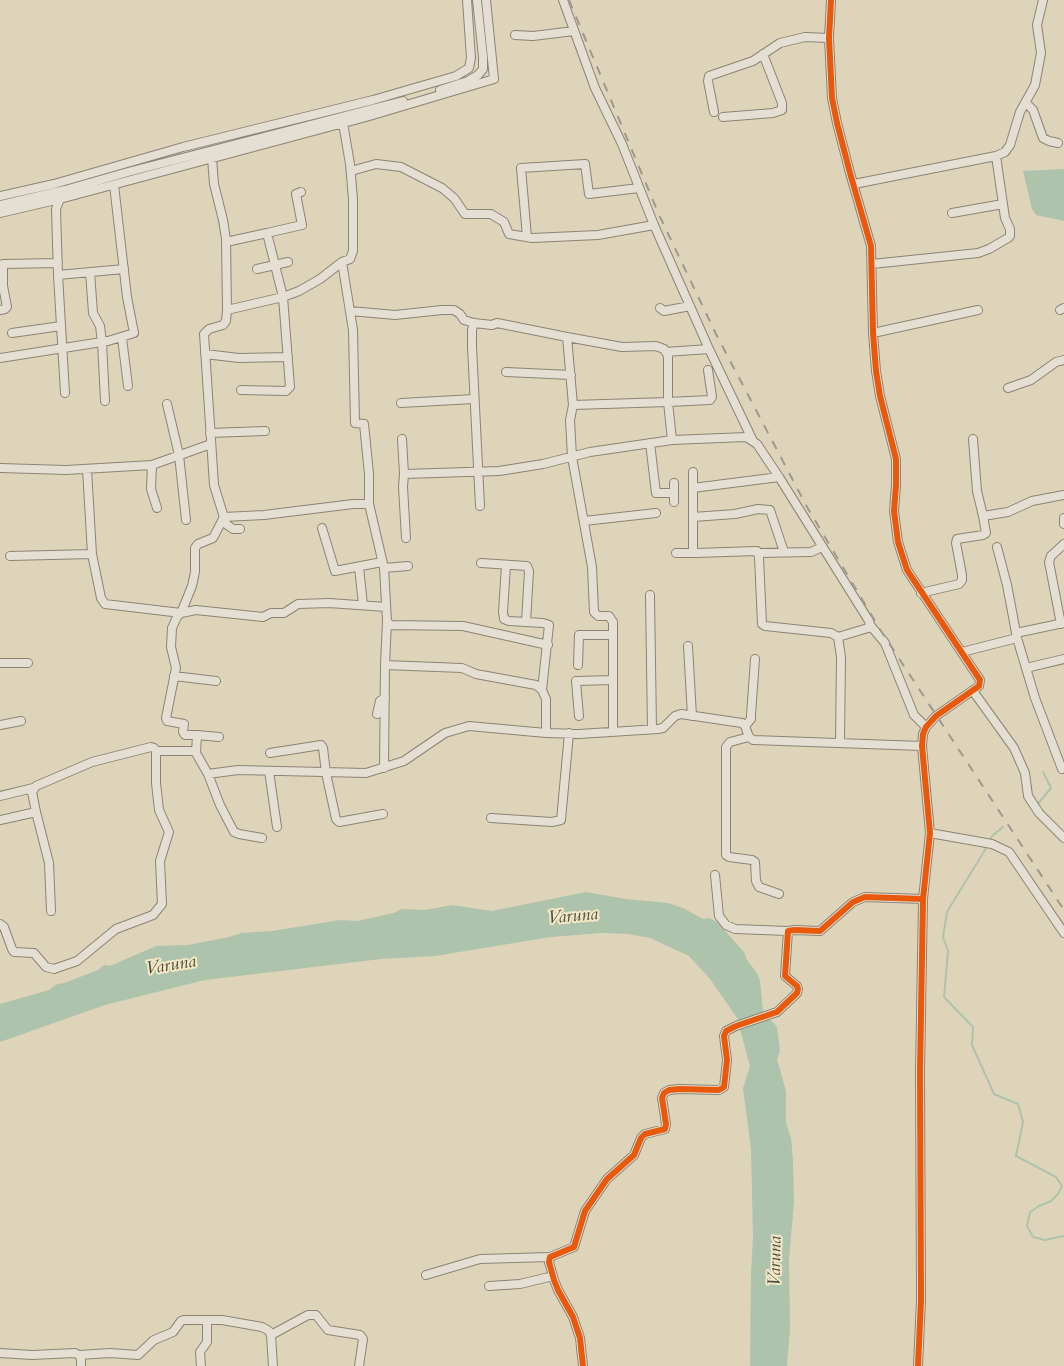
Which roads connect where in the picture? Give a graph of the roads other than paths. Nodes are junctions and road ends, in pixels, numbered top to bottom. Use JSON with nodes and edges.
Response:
{"nodes":[{"id":1,"x":467,"y":0,"type":"edge"},
{"id":2,"x":476,"y":0,"type":"edge"},
{"id":3,"x":486,"y":0,"type":"edge"},
{"id":4,"x":563,"y":0,"type":"edge"},
{"id":5,"x":830,"y":0,"type":"edge"},
{"id":6,"x":1042,"y":0,"type":"edge"},
{"id":7,"x":574,"y":31,"type":"junction"},
{"id":8,"x":515,"y":35,"type":"dead end"},
{"id":9,"x":829,"y":38,"type":"junction"},
{"id":10,"x":763,"y":54,"type":"junction"},
{"id":11,"x":1026,"y":103,"type":"junction"},
{"id":12,"x":714,"y":112,"type":"dead end"},
{"id":13,"x":723,"y":117,"type":"dead end"},
{"id":14,"x":343,"y":123,"type":"junction"},
{"id":15,"x":1058,"y":143,"type":"dead end"},
{"id":16,"x":996,"y":156,"type":"junction"},
{"id":17,"x":212,"y":158,"type":"junction"},
{"id":18,"x":350,"y":171,"type":"junction"},
{"id":19,"x":854,"y":184,"type":"junction"},
{"id":20,"x":114,"y":185,"type":"junction"},
{"id":21,"x":639,"y":188,"type":"junction"},
{"id":22,"x":301,"y":192,"type":"dead end"},
{"id":23,"x":0,"y":196,"type":"edge"},
{"id":24,"x":60,"y":199,"type":"junction"},
{"id":25,"x":1003,"y":204,"type":"junction"},
{"id":26,"x":0,"y":205,"type":"edge"},
{"id":27,"x":0,"y":213,"type":"edge"},
{"id":28,"x":952,"y":213,"type":"dead end"},
{"id":29,"x":654,"y":225,"type":"junction"},
{"id":30,"x":267,"y":233,"type":"junction"},
{"id":31,"x":527,"y":237,"type":"junction"},
{"id":32,"x":226,"y":242,"type":"junction"},
{"id":33,"x":288,"y":262,"type":"dead end"},
{"id":34,"x":342,"y":262,"type":"junction"},
{"id":35,"x":2,"y":263,"type":"edge"},
{"id":36,"x":58,"y":263,"type":"junction"},
{"id":37,"x":276,"y":264,"type":"junction"},
{"id":38,"x":872,"y":264,"type":"junction"},
{"id":39,"x":124,"y":269,"type":"junction"},
{"id":40,"x":257,"y":269,"type":"dead end"},
{"id":41,"x":90,"y":272,"type":"junction"},
{"id":42,"x":58,"y":275,"type":"junction"},
{"id":43,"x":283,"y":297,"type":"junction"},
{"id":44,"x":690,"y":306,"type":"junction"},
{"id":45,"x":660,"y":308,"type":"dead end"},
{"id":46,"x":0,"y":310,"type":"edge"},
{"id":47,"x":227,"y":310,"type":"junction"},
{"id":48,"x":978,"y":310,"type":"dead end"},
{"id":49,"x":350,"y":311,"type":"junction"},
{"id":50,"x":474,"y":323,"type":"junction"},
{"id":51,"x":61,"y":326,"type":"junction"},
{"id":52,"x":12,"y":333,"type":"dead end"},
{"id":53,"x":873,"y":333,"type":"junction"},
{"id":54,"x":567,"y":337,"type":"junction"},
{"id":55,"x":122,"y":338,"type":"junction"},
{"id":56,"x":102,"y":342,"type":"junction"},
{"id":57,"x":63,"y":348,"type":"junction"},
{"id":58,"x":709,"y":349,"type":"junction"},
{"id":59,"x":666,"y":352,"type":"junction"},
{"id":60,"x":205,"y":354,"type":"junction"},
{"id":61,"x":288,"y":357,"type":"junction"},
{"id":62,"x":0,"y":358,"type":"edge"},
{"id":63,"x":1064,"y":360,"type":"edge"},
{"id":64,"x":708,"y":370,"type":"dead end"},
{"id":65,"x":506,"y":372,"type":"dead end"},
{"id":66,"x":571,"y":375,"type":"junction"},
{"id":67,"x":128,"y":386,"type":"dead end"},
{"id":68,"x":1008,"y":388,"type":"dead end"},
{"id":69,"x":241,"y":390,"type":"dead end"},
{"id":70,"x":65,"y":393,"type":"dead end"},
{"id":71,"x":474,"y":399,"type":"junction"},
{"id":72,"x":105,"y":401,"type":"dead end"},
{"id":73,"x":668,"y":402,"type":"junction"},
{"id":74,"x":401,"y":403,"type":"dead end"},
{"id":75,"x":167,"y":404,"type":"dead end"},
{"id":76,"x":573,"y":405,"type":"junction"},
{"id":77,"x":265,"y":431,"type":"dead end"},
{"id":78,"x":210,"y":433,"type":"junction"},
{"id":79,"x":402,"y":439,"type":"dead end"},
{"id":80,"x":973,"y":439,"type":"dead end"},
{"id":81,"x":672,"y":440,"type":"junction"},
{"id":82,"x":753,"y":441,"type":"junction"},
{"id":83,"x":650,"y":443,"type":"junction"},
{"id":84,"x":211,"y":444,"type":"junction"},
{"id":85,"x":179,"y":455,"type":"junction"},
{"id":86,"x":572,"y":457,"type":"junction"},
{"id":87,"x":152,"y":465,"type":"junction"},
{"id":88,"x":0,"y":468,"type":"edge"},
{"id":89,"x":87,"y":469,"type":"junction"},
{"id":90,"x":478,"y":472,"type":"junction"},
{"id":91,"x":693,"y":472,"type":"dead end"},
{"id":92,"x":404,"y":474,"type":"junction"},
{"id":93,"x":779,"y":477,"type":"junction"},
{"id":94,"x":674,"y":483,"type":"dead end"},
{"id":95,"x":693,"y":488,"type":"junction"},
{"id":96,"x":1064,"y":496,"type":"edge"},
{"id":97,"x":369,"y":504,"type":"junction"},
{"id":98,"x":480,"y":506,"type":"dead end"},
{"id":99,"x":157,"y":508,"type":"dead end"},
{"id":100,"x":656,"y":513,"type":"dead end"},
{"id":101,"x":983,"y":516,"type":"junction"},
{"id":102,"x":224,"y":517,"type":"junction"},
{"id":103,"x":693,"y":517,"type":"junction"},
{"id":104,"x":1064,"y":518,"type":"edge"},
{"id":105,"x":186,"y":520,"type":"dead end"},
{"id":106,"x":584,"y":522,"type":"junction"},
{"id":107,"x":1064,"y":524,"type":"edge"},
{"id":108,"x":322,"y":528,"type":"dead end"},
{"id":109,"x":240,"y":529,"type":"dead end"},
{"id":110,"x":406,"y":538,"type":"dead end"},
{"id":111,"x":1064,"y":544,"type":"edge"},
{"id":112,"x":822,"y":547,"type":"junction"},
{"id":113,"x":997,"y":547,"type":"dead end"},
{"id":114,"x":784,"y":552,"type":"junction"},
{"id":115,"x":676,"y":553,"type":"dead end"},
{"id":116,"x":696,"y":553,"type":"junction"},
{"id":117,"x":758,"y":553,"type":"junction"},
{"id":118,"x":92,"y":554,"type":"junction"},
{"id":119,"x":10,"y":556,"type":"dead end"},
{"id":120,"x":481,"y":563,"type":"dead end"},
{"id":121,"x":383,"y":565,"type":"junction"},
{"id":122,"x":506,"y":565,"type":"junction"},
{"id":123,"x":408,"y":566,"type":"dead end"},
{"id":124,"x":359,"y":567,"type":"junction"},
{"id":125,"x":921,"y":593,"type":"junction"},
{"id":126,"x":650,"y":594,"type":"dead end"},
{"id":127,"x":363,"y":606,"type":"junction"},
{"id":128,"x":386,"y":607,"type":"junction"},
{"id":129,"x":181,"y":613,"type":"junction"},
{"id":130,"x":387,"y":621,"type":"junction"},
{"id":131,"x":526,"y":622,"type":"junction"},
{"id":132,"x":1062,"y":624,"type":"edge"},
{"id":133,"x":870,"y":625,"type":"junction"},
{"id":134,"x":613,"y":635,"type":"junction"},
{"id":135,"x":1016,"y":636,"type":"junction"},
{"id":136,"x":838,"y":637,"type":"junction"},
{"id":137,"x":548,"y":644,"type":"junction"},
{"id":138,"x":688,"y":646,"type":"dead end"},
{"id":139,"x":962,"y":652,"type":"junction"},
{"id":140,"x":755,"y":659,"type":"dead end"},
{"id":141,"x":1064,"y":659,"type":"edge"},
{"id":142,"x":0,"y":663,"type":"edge"},
{"id":143,"x":28,"y":663,"type":"dead end"},
{"id":144,"x":385,"y":665,"type":"junction"},
{"id":145,"x":578,"y":665,"type":"dead end"},
{"id":146,"x":1026,"y":668,"type":"junction"},
{"id":147,"x":174,"y":676,"type":"junction"},
{"id":148,"x":612,"y":680,"type":"junction"},
{"id":149,"x":216,"y":681,"type":"dead end"},
{"id":150,"x":542,"y":690,"type":"junction"},
{"id":151,"x":973,"y":691,"type":"junction"},
{"id":152,"x":385,"y":698,"type":"junction"},
{"id":153,"x":377,"y":714,"type":"dead end"},
{"id":154,"x":579,"y":716,"type":"dead end"},
{"id":155,"x":692,"y":716,"type":"junction"},
{"id":156,"x":21,"y":721,"type":"dead end"},
{"id":157,"x":0,"y":725,"type":"edge"},
{"id":158,"x":745,"y":726,"type":"junction"},
{"id":159,"x":926,"y":728,"type":"junction"},
{"id":160,"x":652,"y":729,"type":"junction"},
{"id":161,"x":613,"y":731,"type":"junction"},
{"id":162,"x":546,"y":733,"type":"junction"},
{"id":163,"x":569,"y":733,"type":"junction"},
{"id":164,"x":197,"y":735,"type":"junction"},
{"id":165,"x":219,"y":737,"type":"dead end"},
{"id":166,"x":749,"y":737,"type":"junction"},
{"id":167,"x":840,"y":743,"type":"junction"},
{"id":168,"x":922,"y":746,"type":"junction"},
{"id":169,"x":156,"y":751,"type":"junction"},
{"id":170,"x":196,"y":753,"type":"junction"},
{"id":171,"x":270,"y":753,"type":"dead end"},
{"id":172,"x":384,"y":768,"type":"junction"},
{"id":173,"x":1062,"y":769,"type":"dead end"},
{"id":174,"x":269,"y":771,"type":"junction"},
{"id":175,"x":326,"y":773,"type":"junction"},
{"id":176,"x":208,"y":774,"type":"junction"},
{"id":177,"x":33,"y":788,"type":"junction"},
{"id":178,"x":0,"y":796,"type":"edge"},
{"id":179,"x":36,"y":812,"type":"junction"},
{"id":180,"x":383,"y":814,"type":"dead end"},
{"id":181,"x":491,"y":818,"type":"dead end"},
{"id":182,"x":0,"y":820,"type":"edge"},
{"id":183,"x":277,"y":827,"type":"dead end"},
{"id":184,"x":930,"y":833,"type":"junction"},
{"id":185,"x":262,"y":838,"type":"dead end"},
{"id":186,"x":1064,"y":838,"type":"edge"},
{"id":187,"x":715,"y":875,"type":"dead end"},
{"id":188,"x":779,"y":894,"type":"dead end"},
{"id":189,"x":923,"y":899,"type":"junction"},
{"id":190,"x":50,"y":911,"type":"dead end"},
{"id":191,"x":0,"y":924,"type":"edge"},
{"id":192,"x":788,"y":931,"type":"junction"},
{"id":193,"x":1064,"y":933,"type":"edge"},
{"id":194,"x":550,"y":1257,"type":"junction"},
{"id":195,"x":426,"y":1275,"type":"dead end"},
{"id":196,"x":553,"y":1276,"type":"junction"},
{"id":197,"x":489,"y":1286,"type":"dead end"},
{"id":198,"x":207,"y":1320,"type":"junction"},
{"id":199,"x":271,"y":1335,"type":"junction"},
{"id":200,"x":0,"y":1353,"type":"edge"},
{"id":201,"x":79,"y":1355,"type":"junction"},
{"id":202,"x":81,"y":1366,"type":"edge"},
{"id":203,"x":201,"y":1366,"type":"edge"},
{"id":204,"x":273,"y":1366,"type":"edge"},
{"id":205,"x":359,"y":1366,"type":"edge"},
{"id":206,"x":582,"y":1366,"type":"edge"},
{"id":207,"x":918,"y":1366,"type":"edge"}],
"edges":[{"from":1,"to":23,"type":"street"},
{"from":2,"to":26,"type":"street"},
{"from":3,"to":14,"type":"street"},
{"from":4,"to":7,"type":"street"},
{"from":5,"to":9,"type":"street"},
{"from":6,"to":11,"type":"street"},
{"from":7,"to":8,"type":"street"},
{"from":7,"to":21,"type":"street"},
{"from":9,"to":10,"type":"street"},
{"from":9,"to":19,"type":"street"},
{"from":10,"to":12,"type":"street"},
{"from":10,"to":13,"type":"street"},
{"from":11,"to":15,"type":"street"},
{"from":11,"to":16,"type":"street"},
{"from":14,"to":17,"type":"street"},
{"from":14,"to":18,"type":"street"},
{"from":16,"to":19,"type":"street"},
{"from":16,"to":25,"type":"street"},
{"from":17,"to":20,"type":"street"},
{"from":17,"to":32,"type":"street"},
{"from":18,"to":31,"type":"street"},
{"from":18,"to":34,"type":"street"},
{"from":19,"to":38,"type":"street"},
{"from":20,"to":24,"type":"street"},
{"from":20,"to":39,"type":"street"},
{"from":21,"to":29,"type":"street"},
{"from":21,"to":31,"type":"street"},
{"from":22,"to":30,"type":"street"},
{"from":24,"to":27,"type":"street"},
{"from":24,"to":36,"type":"street"},
{"from":25,"to":28,"type":"street"},
{"from":25,"to":38,"type":"street"},
{"from":29,"to":31,"type":"street"},
{"from":29,"to":44,"type":"street"},
{"from":30,"to":32,"type":"street"},
{"from":30,"to":37,"type":"street"},
{"from":32,"to":47,"type":"street"},
{"from":33,"to":37,"type":"street"},
{"from":34,"to":43,"type":"street"},
{"from":34,"to":49,"type":"street"},
{"from":35,"to":36,"type":"street"},
{"from":35,"to":46,"type":"street"},
{"from":36,"to":42,"type":"street"},
{"from":37,"to":40,"type":"street"},
{"from":37,"to":43,"type":"street"},
{"from":38,"to":53,"type":"street"},
{"from":39,"to":41,"type":"street"},
{"from":39,"to":55,"type":"street"},
{"from":41,"to":42,"type":"street"},
{"from":41,"to":56,"type":"street"},
{"from":42,"to":51,"type":"street"},
{"from":43,"to":47,"type":"street"},
{"from":43,"to":61,"type":"street"},
{"from":44,"to":45,"type":"street"},
{"from":44,"to":58,"type":"street"},
{"from":47,"to":60,"type":"street"},
{"from":48,"to":53,"type":"street"},
{"from":49,"to":50,"type":"street"},
{"from":49,"to":97,"type":"street"},
{"from":50,"to":54,"type":"street"},
{"from":50,"to":71,"type":"street"},
{"from":51,"to":52,"type":"street"},
{"from":51,"to":57,"type":"street"},
{"from":53,"to":125,"type":"street"},
{"from":54,"to":59,"type":"street"},
{"from":54,"to":66,"type":"street"},
{"from":55,"to":56,"type":"street"},
{"from":55,"to":67,"type":"street"},
{"from":56,"to":57,"type":"street"},
{"from":56,"to":72,"type":"street"},
{"from":57,"to":62,"type":"street"},
{"from":57,"to":70,"type":"street"},
{"from":58,"to":59,"type":"street"},
{"from":58,"to":82,"type":"street"},
{"from":59,"to":73,"type":"street"},
{"from":60,"to":61,"type":"street"},
{"from":60,"to":78,"type":"street"},
{"from":61,"to":69,"type":"street"},
{"from":63,"to":68,"type":"street"},
{"from":64,"to":73,"type":"street"},
{"from":65,"to":66,"type":"street"},
{"from":66,"to":76,"type":"street"},
{"from":71,"to":74,"type":"street"},
{"from":71,"to":90,"type":"street"},
{"from":73,"to":76,"type":"street"},
{"from":73,"to":81,"type":"street"},
{"from":75,"to":85,"type":"street"},
{"from":76,"to":86,"type":"street"},
{"from":77,"to":78,"type":"street"},
{"from":78,"to":84,"type":"street"},
{"from":79,"to":92,"type":"street"},
{"from":80,"to":101,"type":"street"},
{"from":81,"to":82,"type":"street"},
{"from":81,"to":83,"type":"street"},
{"from":82,"to":93,"type":"street"},
{"from":83,"to":86,"type":"street"},
{"from":83,"to":94,"type":"street"},
{"from":84,"to":85,"type":"street"},
{"from":84,"to":102,"type":"street"},
{"from":85,"to":87,"type":"street"},
{"from":85,"to":105,"type":"street"},
{"from":86,"to":90,"type":"street"},
{"from":86,"to":106,"type":"street"},
{"from":87,"to":89,"type":"street"},
{"from":87,"to":99,"type":"street"},
{"from":88,"to":89,"type":"street"},
{"from":89,"to":118,"type":"street"},
{"from":90,"to":92,"type":"street"},
{"from":90,"to":98,"type":"street"},
{"from":91,"to":95,"type":"street"},
{"from":92,"to":110,"type":"street"},
{"from":93,"to":95,"type":"street"},
{"from":93,"to":112,"type":"street"},
{"from":95,"to":103,"type":"street"},
{"from":96,"to":101,"type":"street"},
{"from":97,"to":102,"type":"street"},
{"from":97,"to":121,"type":"street"},
{"from":100,"to":106,"type":"street"},
{"from":101,"to":125,"type":"street"},
{"from":102,"to":109,"type":"street"},
{"from":102,"to":129,"type":"street"},
{"from":103,"to":114,"type":"street"},
{"from":103,"to":116,"type":"street"},
{"from":104,"to":107,"type":"street"},
{"from":106,"to":134,"type":"street"},
{"from":108,"to":124,"type":"street"},
{"from":111,"to":132,"type":"street"},
{"from":112,"to":114,"type":"street"},
{"from":112,"to":133,"type":"street"},
{"from":113,"to":135,"type":"street"},
{"from":114,"to":117,"type":"street"},
{"from":115,"to":116,"type":"street"},
{"from":116,"to":117,"type":"street"},
{"from":117,"to":136,"type":"street"},
{"from":118,"to":119,"type":"street"},
{"from":118,"to":129,"type":"street"},
{"from":120,"to":122,"type":"street"},
{"from":121,"to":123,"type":"street"},
{"from":121,"to":124,"type":"street"},
{"from":121,"to":128,"type":"street"},
{"from":122,"to":131,"type":"street"},
{"from":122,"to":131,"type":"street"},
{"from":124,"to":127,"type":"street"},
{"from":125,"to":139,"type":"street"},
{"from":126,"to":160,"type":"street"},
{"from":127,"to":128,"type":"street"},
{"from":127,"to":129,"type":"street"},
{"from":128,"to":130,"type":"street"},
{"from":129,"to":147,"type":"street"},
{"from":130,"to":137,"type":"street"},
{"from":130,"to":144,"type":"street"},
{"from":131,"to":137,"type":"street"},
{"from":132,"to":135,"type":"street"},
{"from":133,"to":136,"type":"street"},
{"from":133,"to":159,"type":"street"},
{"from":134,"to":145,"type":"street"},
{"from":134,"to":148,"type":"street"},
{"from":135,"to":139,"type":"street"},
{"from":135,"to":146,"type":"street"},
{"from":136,"to":167,"type":"street"},
{"from":137,"to":150,"type":"street"},
{"from":138,"to":155,"type":"street"},
{"from":139,"to":151,"type":"street"},
{"from":140,"to":158,"type":"street"},
{"from":141,"to":146,"type":"street"},
{"from":142,"to":143,"type":"street"},
{"from":144,"to":150,"type":"street"},
{"from":144,"to":152,"type":"street"},
{"from":146,"to":173,"type":"street"},
{"from":147,"to":149,"type":"street"},
{"from":147,"to":164,"type":"street"},
{"from":148,"to":154,"type":"street"},
{"from":148,"to":161,"type":"street"},
{"from":150,"to":162,"type":"street"},
{"from":151,"to":159,"type":"street"},
{"from":151,"to":186,"type":"street"},
{"from":152,"to":153,"type":"street"},
{"from":152,"to":172,"type":"street"},
{"from":155,"to":158,"type":"street"},
{"from":155,"to":160,"type":"street"},
{"from":156,"to":157,"type":"street"},
{"from":158,"to":166,"type":"street"},
{"from":159,"to":168,"type":"street"},
{"from":160,"to":161,"type":"street"},
{"from":161,"to":163,"type":"street"},
{"from":162,"to":163,"type":"street"},
{"from":162,"to":172,"type":"street"},
{"from":163,"to":181,"type":"street"},
{"from":164,"to":165,"type":"street"},
{"from":164,"to":170,"type":"street"},
{"from":166,"to":167,"type":"street"},
{"from":166,"to":188,"type":"street"},
{"from":167,"to":168,"type":"street"},
{"from":168,"to":184,"type":"street"},
{"from":169,"to":170,"type":"street"},
{"from":169,"to":177,"type":"street"},
{"from":169,"to":191,"type":"street"},
{"from":170,"to":176,"type":"street"},
{"from":171,"to":175,"type":"street"},
{"from":172,"to":175,"type":"street"},
{"from":174,"to":175,"type":"street"},
{"from":174,"to":176,"type":"street"},
{"from":174,"to":183,"type":"street"},
{"from":175,"to":180,"type":"street"},
{"from":176,"to":185,"type":"street"},
{"from":177,"to":178,"type":"street"},
{"from":177,"to":179,"type":"street"},
{"from":179,"to":182,"type":"street"},
{"from":179,"to":190,"type":"street"},
{"from":184,"to":189,"type":"street"},
{"from":184,"to":193,"type":"street"},
{"from":187,"to":192,"type":"street"},
{"from":189,"to":192,"type":"street"},
{"from":189,"to":207,"type":"street"},
{"from":192,"to":194,"type":"street"},
{"from":194,"to":195,"type":"street"},
{"from":194,"to":196,"type":"street"},
{"from":196,"to":197,"type":"street"},
{"from":196,"to":206,"type":"street"},
{"from":198,"to":199,"type":"street"},
{"from":198,"to":201,"type":"street"},
{"from":198,"to":203,"type":"street"},
{"from":199,"to":204,"type":"street"},
{"from":199,"to":205,"type":"street"},
{"from":200,"to":201,"type":"street"},
{"from":201,"to":202,"type":"street"}]}
